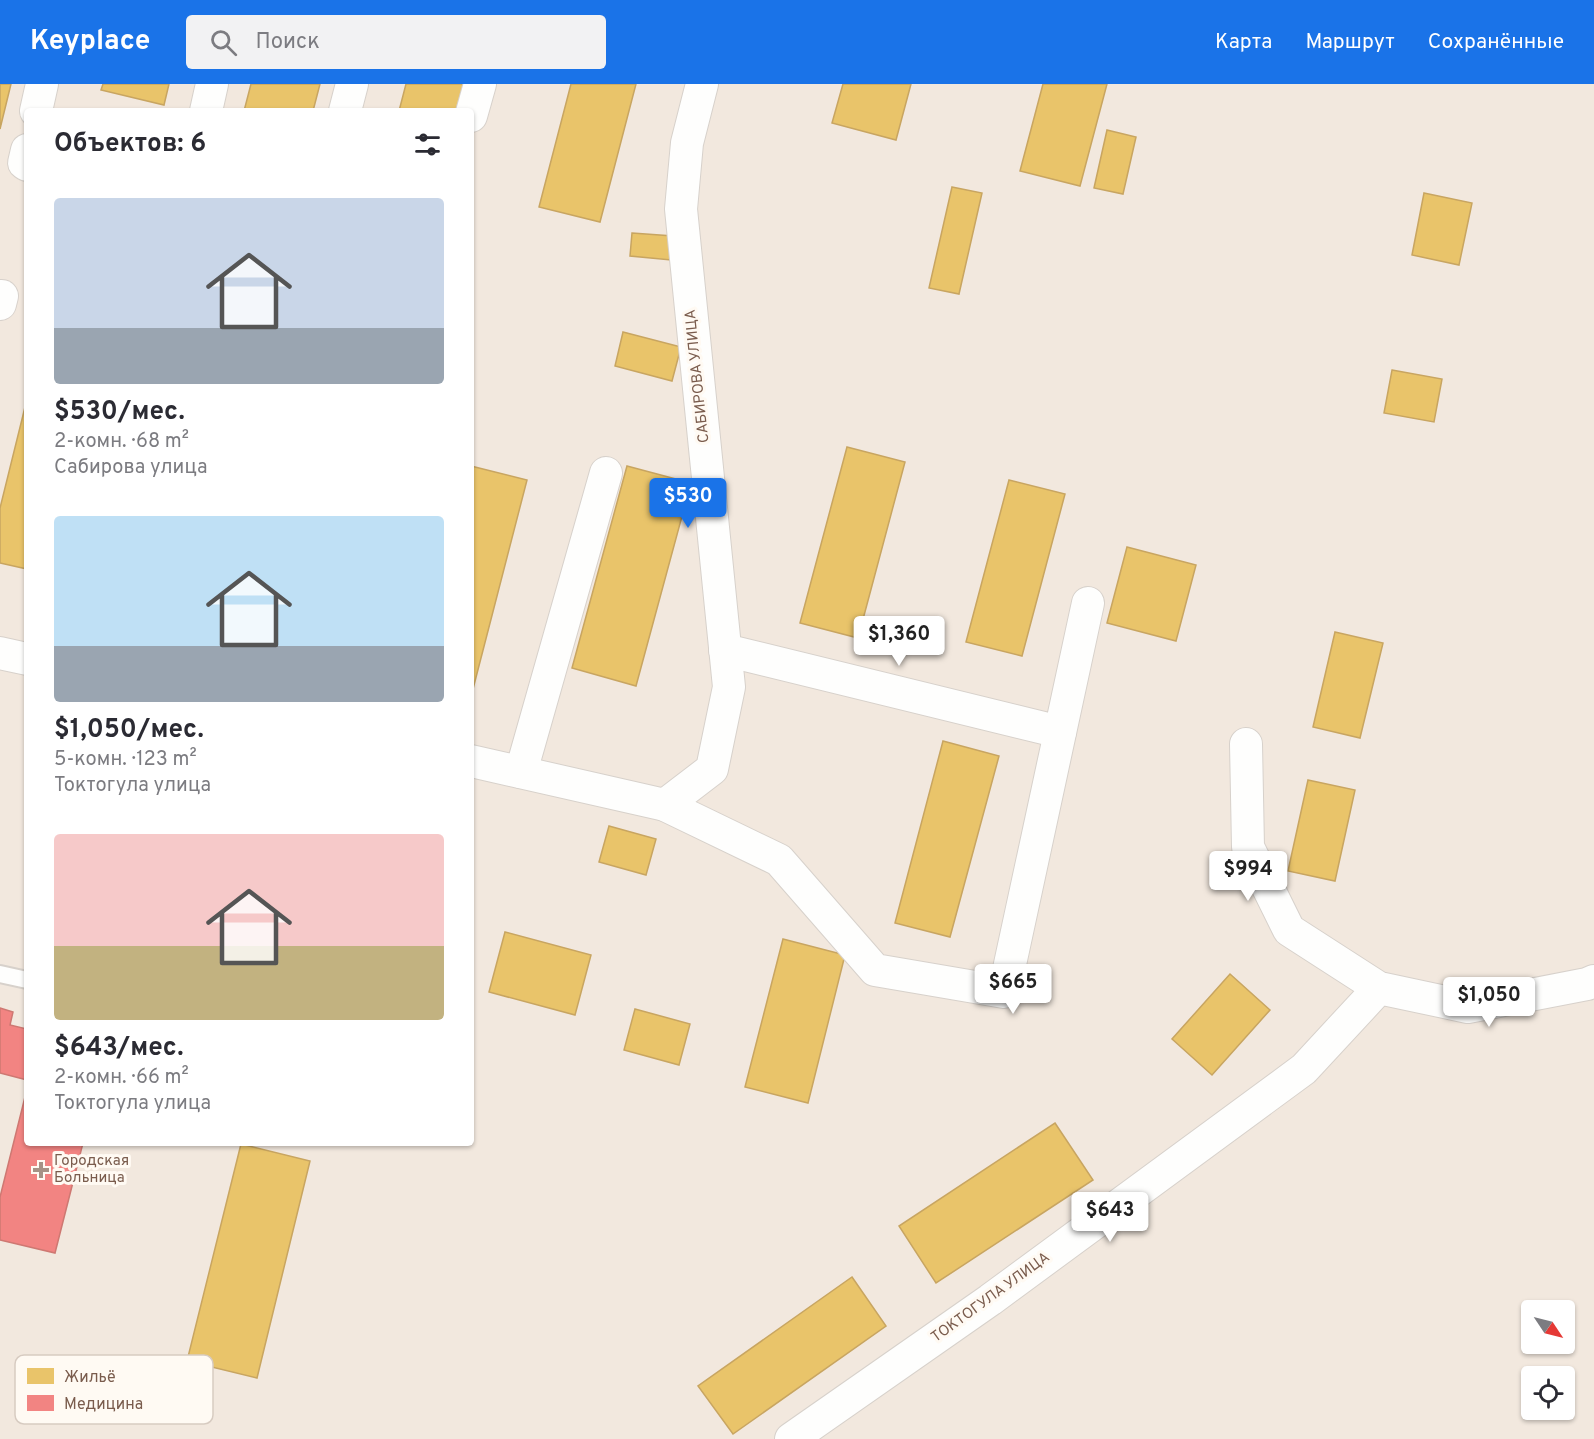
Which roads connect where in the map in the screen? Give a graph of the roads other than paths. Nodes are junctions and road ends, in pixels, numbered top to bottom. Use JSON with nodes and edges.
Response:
{"nodes":[{"id":1,"x":42,"y":84,"type":"edge"},
{"id":2,"x":212,"y":84,"type":"edge"},
{"id":3,"x":352,"y":84,"type":"edge"},
{"id":4,"x":480,"y":84,"type":"edge"},
{"id":5,"x":702,"y":84,"type":"edge"},
{"id":6,"x":37,"y":108,"type":"edge"},
{"id":7,"x":207,"y":108,"type":"edge"},
{"id":8,"x":346,"y":108,"type":"edge"},
{"id":9,"x":473,"y":108,"type":"edge"},
{"id":10,"x":606,"y":473,"type":"dead end"},
{"id":11,"x":1088,"y":603,"type":"dead end"},
{"id":12,"x":725,"y":650,"type":"junction"},
{"id":13,"x":0,"y":652,"type":"edge"},
{"id":14,"x":24,"y":658,"type":"edge"},
{"id":15,"x":1060,"y":732,"type":"junction"},
{"id":16,"x":1246,"y":744,"type":"dead end"},
{"id":17,"x":474,"y":762,"type":"edge"},
{"id":18,"x":521,"y":772,"type":"junction"},
{"id":19,"x":665,"y":805,"type":"junction"},
{"id":20,"x":0,"y":974,"type":"edge"},
{"id":21,"x":24,"y":979,"type":"edge"},
{"id":22,"x":1594,"y":981,"type":"edge"},
{"id":23,"x":1379,"y":988,"type":"junction"},
{"id":24,"x":790,"y":1439,"type":"edge"}],
"edges":[{"from":1,"to":6,"type":"street"},
{"from":2,"to":7,"type":"street"},
{"from":3,"to":8,"type":"street"},
{"from":4,"to":9,"type":"street"},
{"from":5,"to":12,"type":"street","name":"САБИРОВА УЛИЦА"},
{"from":10,"to":18,"type":"street"},
{"from":11,"to":15,"type":"street"},
{"from":12,"to":15,"type":"street"},
{"from":12,"to":19,"type":"street","name":"САБИРОВА УЛИЦА"},
{"from":13,"to":14,"type":"street"},
{"from":15,"to":19,"type":"street"},
{"from":16,"to":23,"type":"street"},
{"from":17,"to":18,"type":"street"},
{"from":18,"to":19,"type":"street"},
{"from":20,"to":21,"type":"lane"},
{"from":22,"to":23,"type":"street"},
{"from":23,"to":24,"type":"street","name":"ТОКТОГУЛА УЛИЦА"}]}
